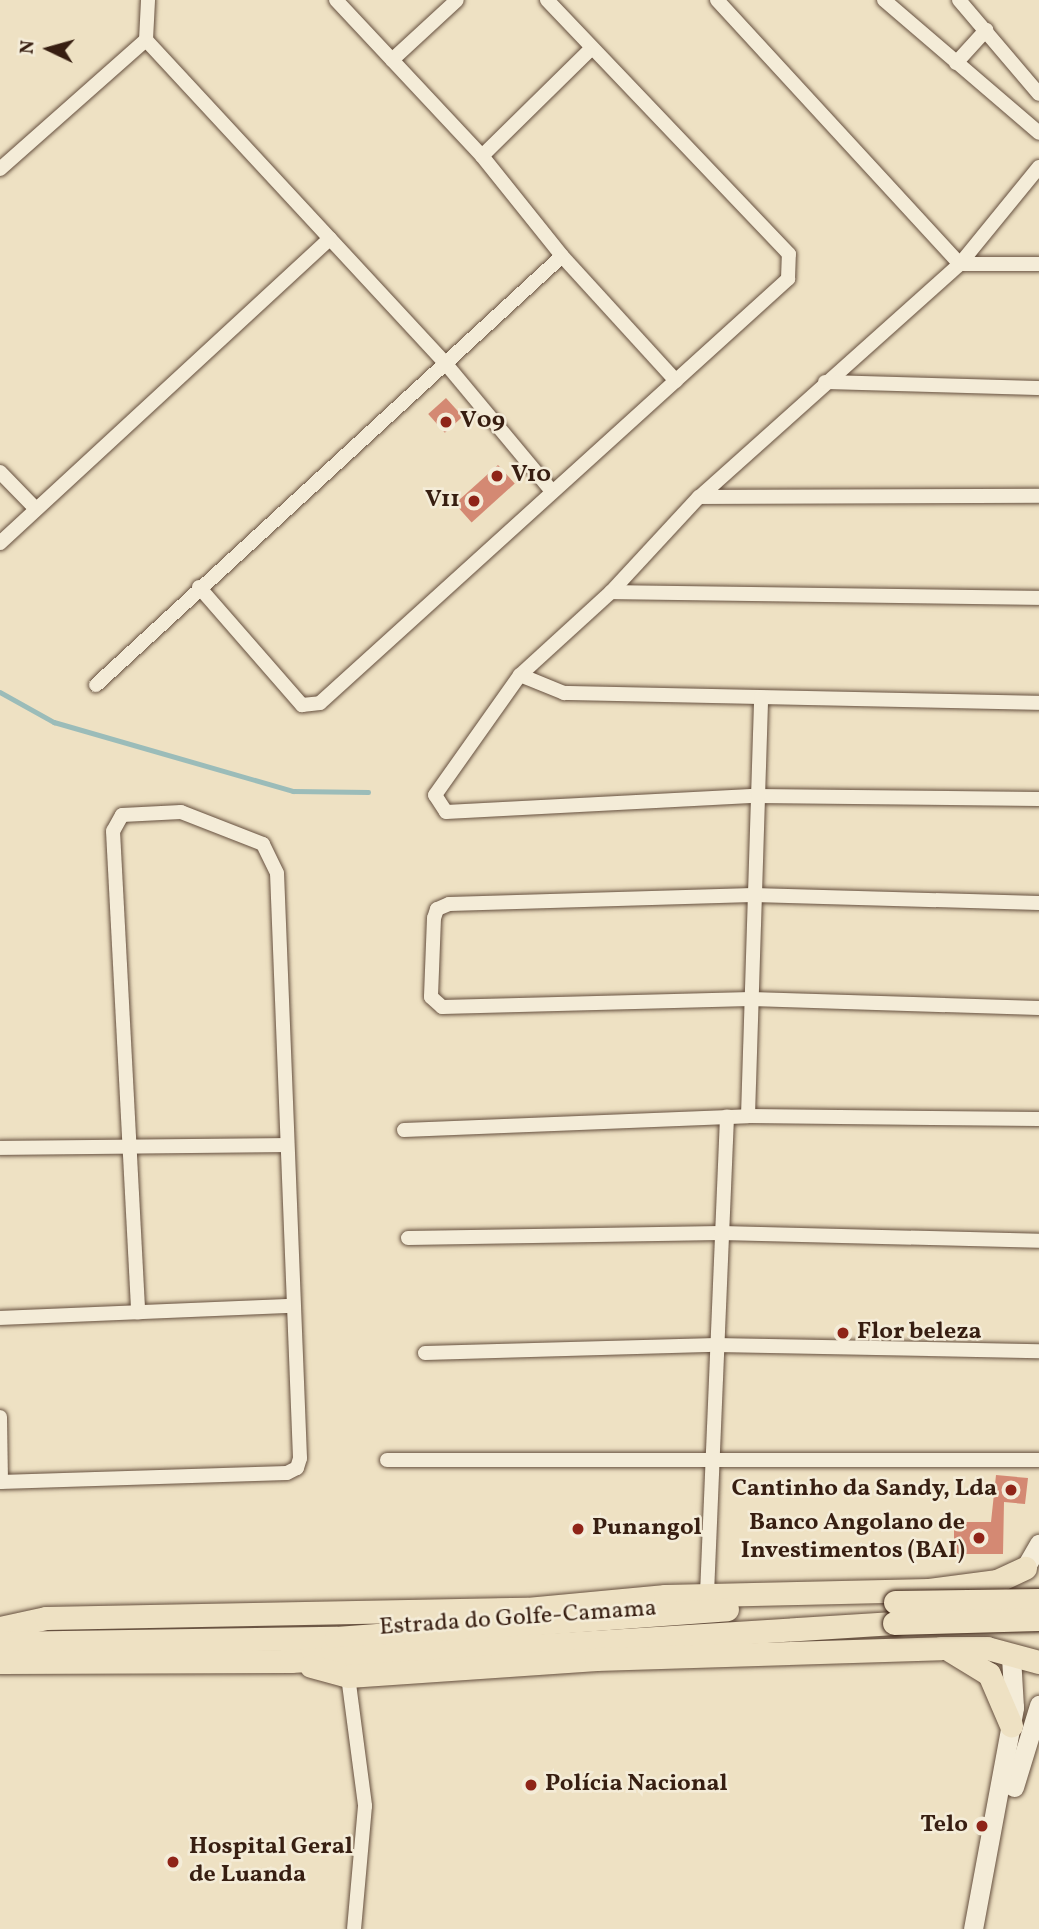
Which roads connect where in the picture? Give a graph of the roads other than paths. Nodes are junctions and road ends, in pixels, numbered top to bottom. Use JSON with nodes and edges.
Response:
{"nodes":[{"id":1,"x":148,"y":0,"type":"edge"},
{"id":2,"x":336,"y":0,"type":"edge"},
{"id":3,"x":457,"y":0,"type":"edge"},
{"id":4,"x":547,"y":0,"type":"edge"},
{"id":5,"x":718,"y":0,"type":"edge"},
{"id":6,"x":884,"y":0,"type":"edge"},
{"id":7,"x":959,"y":0,"type":"edge"},
{"id":8,"x":986,"y":30,"type":"junction"},
{"id":9,"x":146,"y":40,"type":"junction"},
{"id":10,"x":592,"y":48,"type":"junction"},
{"id":11,"x":392,"y":60,"type":"junction"},
{"id":12,"x":956,"y":63,"type":"junction"},
{"id":13,"x":1039,"y":93,"type":"edge"},
{"id":14,"x":1039,"y":133,"type":"edge"},
{"id":15,"x":482,"y":156,"type":"junction"},
{"id":16,"x":1039,"y":167,"type":"edge"},
{"id":17,"x":0,"y":169,"type":"edge"},
{"id":18,"x":330,"y":239,"type":"junction"},
{"id":19,"x":562,"y":256,"type":"junction"},
{"id":20,"x":960,"y":264,"type":"junction"},
{"id":21,"x":1039,"y":264,"type":"edge"},
{"id":22,"x":446,"y":365,"type":"junction"},
{"id":23,"x":676,"y":381,"type":"junction"},
{"id":24,"x":825,"y":382,"type":"junction"},
{"id":25,"x":1039,"y":388,"type":"edge"},
{"id":26,"x":0,"y":471,"type":"edge"},
{"id":27,"x":552,"y":491,"type":"junction"},
{"id":28,"x":1039,"y":496,"type":"edge"},
{"id":29,"x":699,"y":497,"type":"junction"},
{"id":30,"x":34,"y":508,"type":"junction"},
{"id":31,"x":0,"y":543,"type":"edge"},
{"id":32,"x":198,"y":587,"type":"junction"},
{"id":33,"x":611,"y":592,"type":"junction"},
{"id":34,"x":1039,"y":598,"type":"edge"},
{"id":35,"x":520,"y":675,"type":"junction"},
{"id":36,"x":96,"y":685,"type":"dead end"},
{"id":37,"x":761,"y":697,"type":"junction"},
{"id":38,"x":1039,"y":703,"type":"edge"},
{"id":39,"x":756,"y":796,"type":"junction"},
{"id":40,"x":1039,"y":799,"type":"edge"},
{"id":41,"x":753,"y":895,"type":"junction"},
{"id":42,"x":1039,"y":902,"type":"edge"},
{"id":43,"x":751,"y":999,"type":"junction"},
{"id":44,"x":1039,"y":1008,"type":"edge"},
{"id":45,"x":727,"y":1116,"type":"junction"},
{"id":46,"x":748,"y":1116,"type":"junction"},
{"id":47,"x":1039,"y":1119,"type":"edge"},
{"id":48,"x":404,"y":1130,"type":"dead end"},
{"id":49,"x":285,"y":1145,"type":"junction"},
{"id":50,"x":130,"y":1146,"type":"junction"},
{"id":51,"x":0,"y":1148,"type":"edge"},
{"id":52,"x":721,"y":1233,"type":"junction"},
{"id":53,"x":408,"y":1238,"type":"dead end"},
{"id":54,"x":1039,"y":1241,"type":"edge"},
{"id":55,"x":292,"y":1306,"type":"junction"},
{"id":56,"x":138,"y":1312,"type":"junction"},
{"id":57,"x":0,"y":1318,"type":"edge"},
{"id":58,"x":716,"y":1345,"type":"junction"},
{"id":59,"x":1039,"y":1351,"type":"edge"},
{"id":60,"x":425,"y":1353,"type":"dead end"},
{"id":61,"x":0,"y":1418,"type":"edge"},
{"id":62,"x":712,"y":1459,"type":"junction"},
{"id":63,"x":387,"y":1460,"type":"dead end"},
{"id":64,"x":1039,"y":1460,"type":"edge"},
{"id":65,"x":1,"y":1482,"type":"edge"},
{"id":66,"x":1039,"y":1544,"type":"edge"},
{"id":67,"x":1032,"y":1564,"type":"edge"},
{"id":68,"x":707,"y":1594,"type":"junction"},
{"id":69,"x":1006,"y":1598,"type":"dead end"},
{"id":70,"x":1039,"y":1600,"type":"edge"},
{"id":71,"x":895,"y":1613,"type":"junction"},
{"id":72,"x":1039,"y":1619,"type":"edge"},
{"id":73,"x":1005,"y":1623,"type":"dead end"},
{"id":74,"x":0,"y":1628,"type":"edge"},
{"id":75,"x":0,"y":1643,"type":"edge"},
{"id":76,"x":942,"y":1648,"type":"junction"},
{"id":77,"x":1011,"y":1656,"type":"junction"},
{"id":78,"x":0,"y":1661,"type":"edge"},
{"id":79,"x":291,"y":1661,"type":"junction"},
{"id":80,"x":1039,"y":1662,"type":"edge"},
{"id":81,"x":349,"y":1684,"type":"junction"},
{"id":82,"x":1038,"y":1707,"type":"edge"},
{"id":83,"x":1011,"y":1725,"type":"junction"},
{"id":84,"x":354,"y":1929,"type":"edge"},
{"id":85,"x":973,"y":1929,"type":"edge"},
{"id":86,"x":986,"y":1929,"type":"edge"}],
"edges":[{"from":1,"to":9,"type":"street"},
{"from":2,"to":11,"type":"street"},
{"from":3,"to":11,"type":"street"},
{"from":4,"to":10,"type":"street"},
{"from":5,"to":20,"type":"street"},
{"from":6,"to":12,"type":"street"},
{"from":7,"to":8,"type":"street"},
{"from":8,"to":12,"type":"street"},
{"from":8,"to":13,"type":"street"},
{"from":9,"to":17,"type":"street"},
{"from":9,"to":18,"type":"street"},
{"from":10,"to":15,"type":"street"},
{"from":10,"to":23,"type":"street"},
{"from":11,"to":15,"type":"street"},
{"from":12,"to":14,"type":"street"},
{"from":15,"to":19,"type":"street"},
{"from":16,"to":20,"type":"street"},
{"from":18,"to":22,"type":"street"},
{"from":18,"to":30,"type":"street"},
{"from":19,"to":22,"type":"street"},
{"from":19,"to":23,"type":"street"},
{"from":20,"to":21,"type":"street"},
{"from":20,"to":24,"type":"street"},
{"from":22,"to":27,"type":"street"},
{"from":22,"to":32,"type":"street"},
{"from":23,"to":27,"type":"street"},
{"from":24,"to":25,"type":"street"},
{"from":24,"to":29,"type":"street"},
{"from":26,"to":30,"type":"street"},
{"from":27,"to":32,"type":"street"},
{"from":28,"to":29,"type":"street"},
{"from":29,"to":33,"type":"street"},
{"from":30,"to":31,"type":"street"},
{"from":32,"to":36,"type":"street"},
{"from":33,"to":34,"type":"street"},
{"from":33,"to":35,"type":"street"},
{"from":35,"to":37,"type":"street"},
{"from":35,"to":39,"type":"street"},
{"from":37,"to":38,"type":"street"},
{"from":37,"to":39,"type":"street"},
{"from":39,"to":40,"type":"street"},
{"from":39,"to":41,"type":"street"},
{"from":41,"to":42,"type":"street"},
{"from":41,"to":43,"type":"street"},
{"from":41,"to":43,"type":"street"},
{"from":43,"to":44,"type":"street"},
{"from":43,"to":46,"type":"street"},
{"from":45,"to":46,"type":"street"},
{"from":45,"to":48,"type":"street"},
{"from":45,"to":52,"type":"street"},
{"from":46,"to":47,"type":"street"},
{"from":49,"to":50,"type":"street"},
{"from":49,"to":50,"type":"street"},
{"from":49,"to":55,"type":"street"},
{"from":50,"to":51,"type":"street"},
{"from":50,"to":56,"type":"street"},
{"from":52,"to":53,"type":"street"},
{"from":52,"to":54,"type":"street"},
{"from":52,"to":58,"type":"street"},
{"from":55,"to":56,"type":"street"},
{"from":55,"to":65,"type":"street"},
{"from":56,"to":57,"type":"street"},
{"from":58,"to":59,"type":"street"},
{"from":58,"to":60,"type":"street"},
{"from":58,"to":62,"type":"street"},
{"from":61,"to":65,"type":"street"},
{"from":62,"to":63,"type":"street"},
{"from":62,"to":64,"type":"street"},
{"from":62,"to":68,"type":"street"},
{"from":66,"to":67,"type":"main road"},
{"from":67,"to":68,"type":"highway"},
{"from":67,"to":69,"type":"highway"},
{"from":68,"to":74,"type":"highway"},
{"from":70,"to":71,"type":"highway","name":"Estrada do Golfe-Camama","bridge":true},
{"from":71,"to":72,"type":"highway","name":"Estrada do Golfe-Camama","bridge":true},
{"from":71,"to":75,"type":"highway","name":"Estrada do Golfe-Camama"},
{"from":71,"to":79,"type":"highway","name":"Estrada do Golfe-Camama"},
{"from":73,"to":77,"type":"highway"},
{"from":76,"to":77,"type":"highway"},
{"from":76,"to":81,"type":"highway"},
{"from":76,"to":83,"type":"highway"},
{"from":77,"to":80,"type":"highway"},
{"from":77,"to":83,"type":"main road"},
{"from":78,"to":79,"type":"highway","name":"Estrada do Golfe-Camama"},
{"from":79,"to":81,"type":"highway"},
{"from":81,"to":84,"type":"street"},
{"from":82,"to":86,"type":"main road"},
{"from":83,"to":85,"type":"main road"}]}
